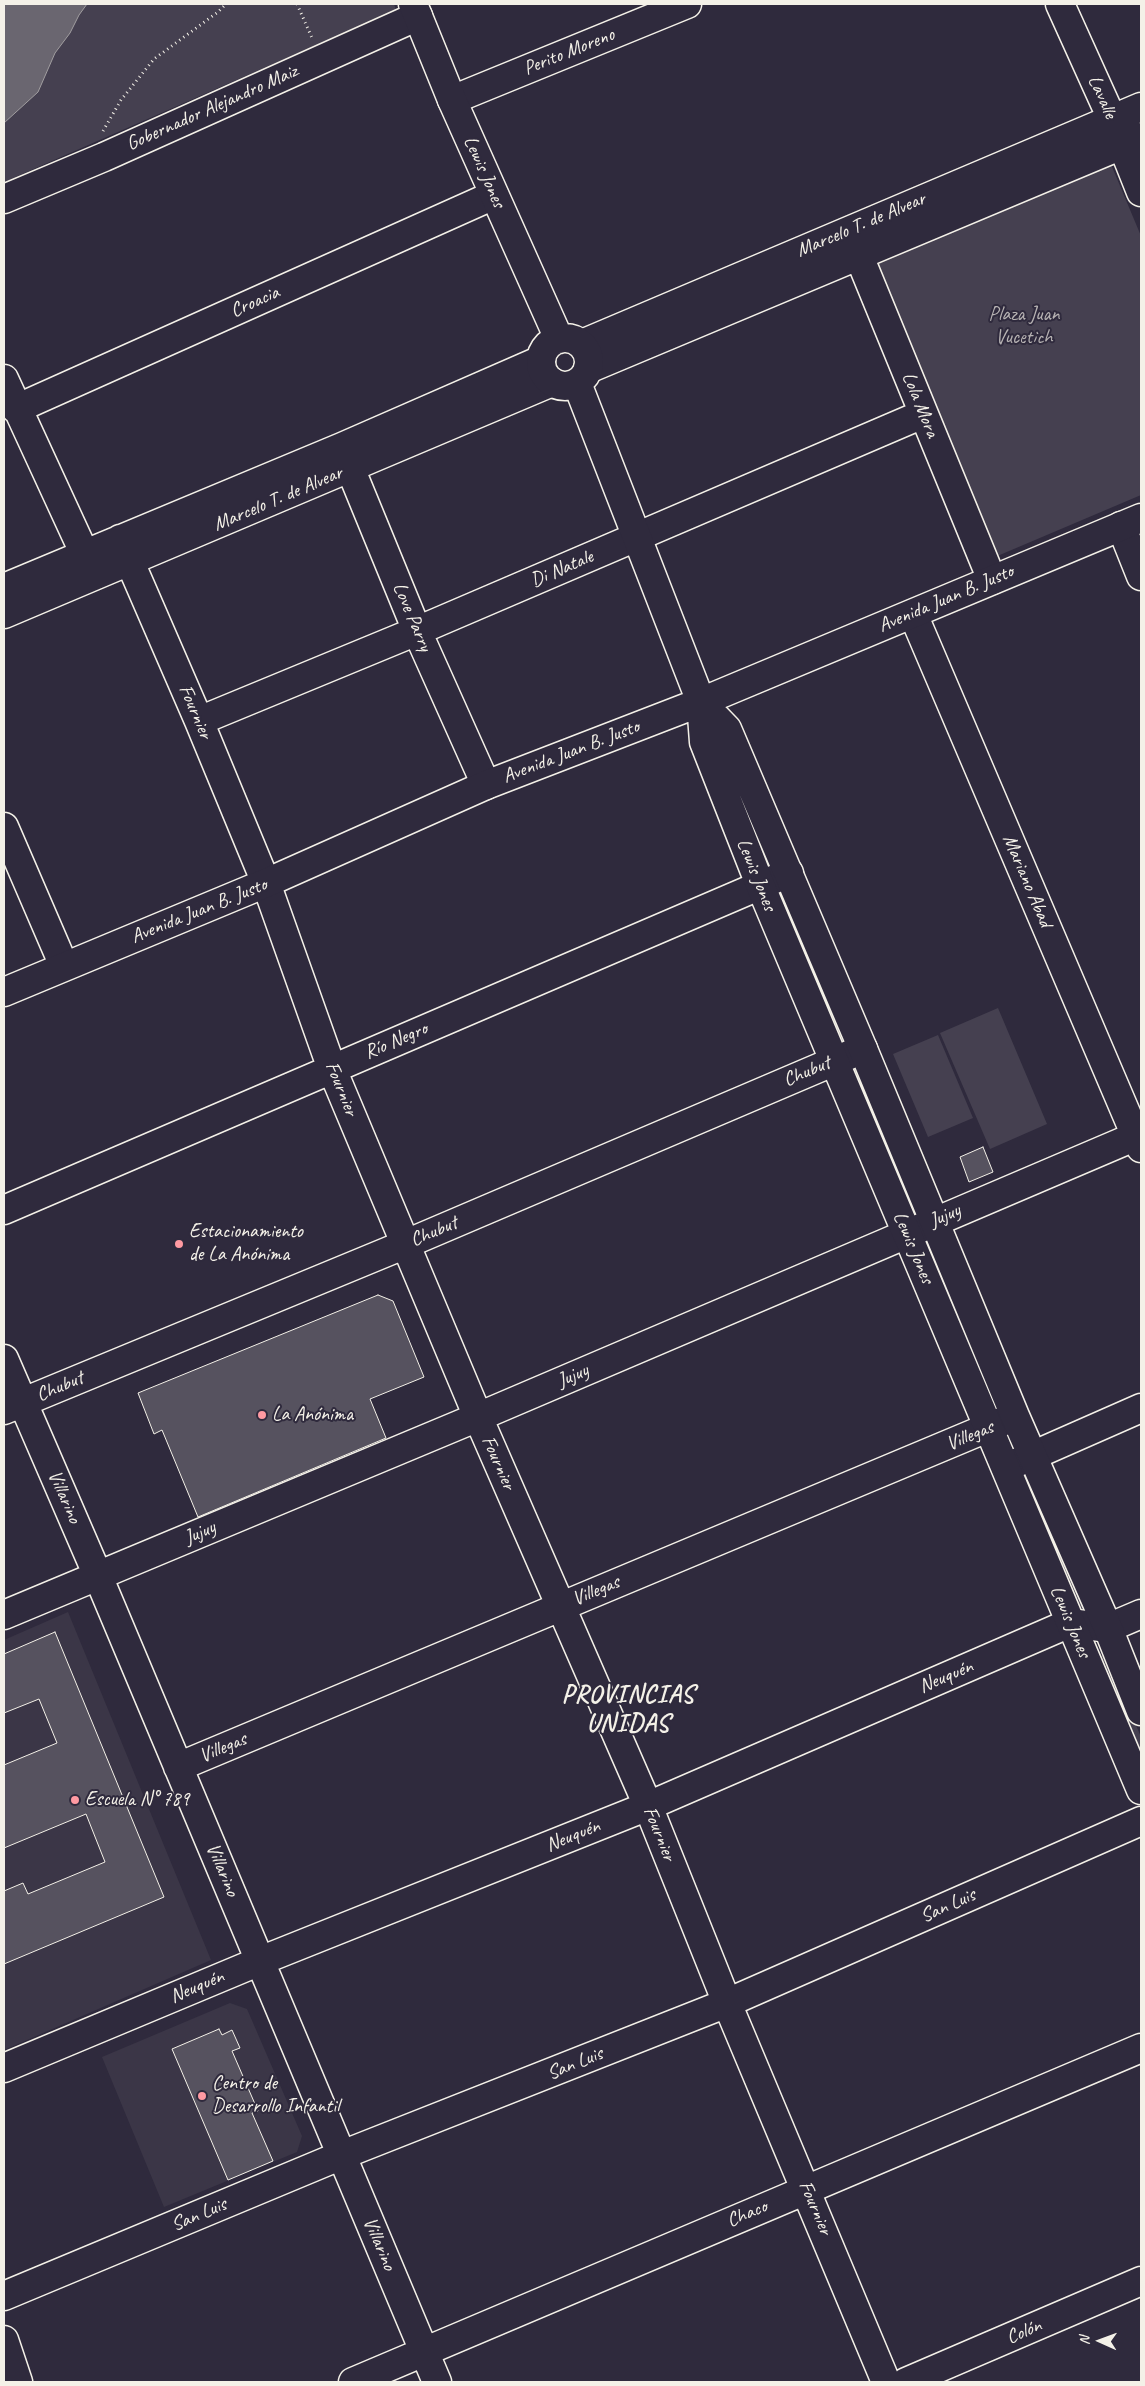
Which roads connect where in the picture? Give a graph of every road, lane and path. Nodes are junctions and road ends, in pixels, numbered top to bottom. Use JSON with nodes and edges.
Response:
{"nodes":[{"id":1,"x":226,"y":4,"type":"edge"},
{"id":2,"x":297,"y":4,"type":"edge"},
{"id":3,"x":687,"y":4,"type":"edge"},
{"id":4,"x":1060,"y":4,"type":"edge"},
{"id":5,"x":416,"y":10,"type":"edge"},
{"id":6,"x":322,"y":59,"type":"junction"},
{"id":7,"x":452,"y":100,"type":"junction"},
{"id":8,"x":1141,"y":107,"type":"edge"},
{"id":9,"x":1112,"y":119,"type":"junction"},
{"id":10,"x":1132,"y":141,"type":"edge"},
{"id":11,"x":104,"y":157,"type":"junction"},
{"id":12,"x":1141,"y":192,"type":"edge"},
{"id":13,"x":494,"y":195,"type":"junction"},
{"id":14,"x":4,"y":198,"type":"edge"},
{"id":15,"x":845,"y":232,"type":"junction"},
{"id":16,"x":859,"y":256,"type":"junction"},
{"id":17,"x":567,"y":363,"type":"junction"},
{"id":18,"x":4,"y":379,"type":"edge"},
{"id":19,"x":16,"y":409,"type":"junction"},
{"id":20,"x":923,"y":414,"type":"junction"},
{"id":21,"x":346,"y":458,"type":"junction"},
{"id":22,"x":1131,"y":522,"type":"edge"},
{"id":23,"x":636,"y":537,"type":"junction"},
{"id":24,"x":125,"y":550,"type":"junction"},
{"id":25,"x":90,"y":565,"type":"junction"},
{"id":26,"x":1141,"y":576,"type":"edge"},
{"id":27,"x":992,"y":580,"type":"junction"},
{"id":28,"x":4,"y":588,"type":"edge"},
{"id":29,"x":4,"y":614,"type":"edge"},
{"id":30,"x":913,"y":614,"type":"junction"},
{"id":31,"x":416,"y":631,"type":"junction"},
{"id":32,"x":701,"y":702,"type":"junction"},
{"id":33,"x":199,"y":721,"type":"junction"},
{"id":34,"x":486,"y":785,"type":"junction"},
{"id":35,"x":4,"y":828,"type":"edge"},
{"id":36,"x":789,"y":873,"type":"junction"},
{"id":37,"x":266,"y":883,"type":"junction"},
{"id":38,"x":761,"y":887,"type":"junction"},
{"id":39,"x":64,"y":966,"type":"junction"},
{"id":40,"x":4,"y":992,"type":"edge"},
{"id":41,"x":863,"y":1049,"type":"junction"},
{"id":42,"x":835,"y":1060,"type":"junction"},
{"id":43,"x":332,"y":1069,"type":"junction"},
{"id":44,"x":1139,"y":1139,"type":"edge"},
{"id":45,"x":4,"y":1210,"type":"edge"},
{"id":46,"x":934,"y":1221,"type":"junction"},
{"id":47,"x":907,"y":1233,"type":"junction"},
{"id":48,"x":406,"y":1244,"type":"junction"},
{"id":49,"x":4,"y":1359,"type":"edge"},
{"id":50,"x":13,"y":1407,"type":"edge"},
{"id":51,"x":1141,"y":1408,"type":"edge"},
{"id":52,"x":1015,"y":1416,"type":"junction"},
{"id":53,"x":478,"y":1417,"type":"junction"},
{"id":54,"x":990,"y":1428,"type":"junction"},
{"id":55,"x":1032,"y":1456,"type":"junction"},
{"id":56,"x":1007,"y":1467,"type":"junction"},
{"id":57,"x":98,"y":1576,"type":"junction"},
{"id":58,"x":560,"y":1606,"type":"junction"},
{"id":59,"x":4,"y":1614,"type":"edge"},
{"id":60,"x":1141,"y":1614,"type":"edge"},
{"id":61,"x":1070,"y":1623,"type":"junction"},
{"id":62,"x":1108,"y":1628,"type":"junction"},
{"id":63,"x":1141,"y":1711,"type":"edge"},
{"id":64,"x":178,"y":1767,"type":"junction"},
{"id":65,"x":1141,"y":1790,"type":"edge"},
{"id":66,"x":648,"y":1806,"type":"junction"},
{"id":67,"x":1141,"y":1821,"type":"edge"},
{"id":68,"x":260,"y":1961,"type":"junction"},
{"id":69,"x":727,"y":2003,"type":"junction"},
{"id":70,"x":1141,"y":2048,"type":"edge"},
{"id":71,"x":4,"y":2068,"type":"edge"},
{"id":72,"x":342,"y":2156,"type":"junction"},
{"id":73,"x":807,"y":2189,"type":"junction"},
{"id":74,"x":1141,"y":2281,"type":"edge"},
{"id":75,"x":4,"y":2296,"type":"edge"},
{"id":76,"x":4,"y":2340,"type":"edge"},
{"id":77,"x":425,"y":2353,"type":"junction"},
{"id":78,"x":18,"y":2382,"type":"edge"},
{"id":79,"x":353,"y":2382,"type":"edge"},
{"id":80,"x":437,"y":2382,"type":"edge"},
{"id":81,"x":886,"y":2382,"type":"edge"},
{"id":82,"x":906,"y":2382,"type":"edge"}],
"edges":[{"from":1,"to":11,"type":"path"},
{"from":2,"to":6,"type":"path"},
{"from":3,"to":7,"type":"street","name":"Perito Moreno"},
{"from":4,"to":9,"type":"street","name":"Lavalle"},
{"from":5,"to":6,"type":"street","name":"Gobernador Alejandro Maiz"},
{"from":5,"to":7,"type":"street","name":"Lewis Jones"},
{"from":6,"to":11,"type":"street","name":"Gobernador Alejandro Maiz"},
{"from":7,"to":13,"type":"street","name":"Lewis Jones"},
{"from":8,"to":9,"type":"street","name":"Marcelo T. de Alvear"},
{"from":9,"to":10,"type":"street","name":"Lavalle"},
{"from":9,"to":15,"type":"street","name":"Marcelo T. de Alvear"},
{"from":10,"to":12,"type":"street","name":"Lavalle"},
{"from":10,"to":16,"type":"street","name":"Marcelo T. de Alvear"},
{"from":11,"to":14,"type":"street","name":"Gobernador Alejandro Maiz"},
{"from":13,"to":17,"type":"street","name":"Lewis Jones"},
{"from":13,"to":19,"type":"street","name":"Croacia"},
{"from":15,"to":16,"type":"street","name":"Lola Mora"},
{"from":15,"to":17,"type":"street","name":"Marcelo T. de Alvear"},
{"from":16,"to":17,"type":"street","name":"Marcelo T. de Alvear"},
{"from":16,"to":20,"type":"street","name":"Lola Mora"},
{"from":17,"to":21,"type":"street","name":"Marcelo T. de Alvear"},
{"from":17,"to":23,"type":"street","name":"Lewis Jones"},
{"from":18,"to":19,"type":"street"},
{"from":19,"to":25,"type":"street"},
{"from":20,"to":23,"type":"street","name":"Di Natale"},
{"from":20,"to":27,"type":"street","name":"Lola Mora"},
{"from":21,"to":24,"type":"street","name":"Marcelo T. de Alvear"},
{"from":21,"to":31,"type":"street","name":"Love Parry"},
{"from":22,"to":26,"type":"street"},
{"from":22,"to":27,"type":"street","name":"Avenida Juan B. Justo"},
{"from":23,"to":31,"type":"street","name":"Di Natale"},
{"from":23,"to":32,"type":"street","name":"Lewis Jones"},
{"from":24,"to":25,"type":"street","name":"Marcelo T. de Alvear"},
{"from":24,"to":33,"type":"street","name":"Fournier"},
{"from":25,"to":28,"type":"street","name":"Marcelo T. de Alvear"},
{"from":25,"to":29,"type":"street","name":"Marcelo T. de Alvear"},
{"from":27,"to":30,"type":"street","name":"Avenida Juan B. Justo"},
{"from":30,"to":32,"type":"street","name":"Avenida Juan B. Justo"},
{"from":30,"to":44,"type":"street","name":"Mariano Abad"},
{"from":31,"to":33,"type":"street","name":"Di Natale"},
{"from":31,"to":34,"type":"street","name":"Love Parry"},
{"from":32,"to":34,"type":"street","name":"Avenida Juan B. Justo"},
{"from":32,"to":36,"type":"street","name":"Lewis Jones"},
{"from":32,"to":38,"type":"street","name":"Lewis Jones"},
{"from":33,"to":37,"type":"street","name":"Fournier"},
{"from":34,"to":37,"type":"street","name":"Avenida Juan B. Justo"},
{"from":35,"to":39,"type":"street"},
{"from":36,"to":38,"type":"street","name":"Río Negro"},
{"from":36,"to":41,"type":"street","name":"Lewis Jones"},
{"from":37,"to":39,"type":"street","name":"Avenida Juan B. Justo"},
{"from":37,"to":43,"type":"street","name":"Fournier"},
{"from":38,"to":42,"type":"street","name":"Lewis Jones"},
{"from":38,"to":43,"type":"street","name":"Río Negro"},
{"from":39,"to":40,"type":"street","name":"Avenida Juan B. Justo"},
{"from":41,"to":42,"type":"street","name":"Chubut"},
{"from":41,"to":46,"type":"street","name":"Lewis Jones"},
{"from":42,"to":47,"type":"street","name":"Lewis Jones"},
{"from":42,"to":48,"type":"street","name":"Chubut"},
{"from":43,"to":45,"type":"street","name":"Río Negro"},
{"from":43,"to":48,"type":"street","name":"Fournier"},
{"from":44,"to":46,"type":"street","name":"Jujuy"},
{"from":46,"to":47,"type":"street","name":"Jujuy"},
{"from":46,"to":52,"type":"street","name":"Lewis Jones"},
{"from":47,"to":53,"type":"street","name":"Jujuy"},
{"from":47,"to":54,"type":"street","name":"Lewis Jones"},
{"from":48,"to":50,"type":"street","name":"Chubut"},
{"from":48,"to":53,"type":"street","name":"Fournier"},
{"from":49,"to":50,"type":"street","name":"Villarino"},
{"from":50,"to":57,"type":"street","name":"Villarino"},
{"from":51,"to":55,"type":"street"},
{"from":52,"to":54,"type":"street","name":"Villegas"},
{"from":52,"to":55,"type":"street","name":"Lewis Jones"},
{"from":53,"to":57,"type":"street","name":"Jujuy"},
{"from":53,"to":58,"type":"street","name":"Fournier"},
{"from":54,"to":56,"type":"street","name":"Lewis Jones"},
{"from":54,"to":58,"type":"street","name":"Villegas"},
{"from":55,"to":56,"type":"street"},
{"from":55,"to":62,"type":"street","name":"Lewis Jones"},
{"from":56,"to":61,"type":"street","name":"Lewis Jones"},
{"from":57,"to":59,"type":"street","name":"Jujuy"},
{"from":57,"to":64,"type":"street","name":"Villarino"},
{"from":58,"to":64,"type":"street","name":"Villegas"},
{"from":58,"to":66,"type":"street","name":"Fournier"},
{"from":60,"to":62,"type":"street"},
{"from":61,"to":62,"type":"street"},
{"from":61,"to":65,"type":"street","name":"Lewis Jones"},
{"from":61,"to":66,"type":"street","name":"Neuquén"},
{"from":62,"to":63,"type":"street","name":"Lewis Jones"},
{"from":64,"to":68,"type":"street","name":"Villarino"},
{"from":66,"to":68,"type":"street","name":"Neuquén"},
{"from":66,"to":69,"type":"street","name":"Fournier"},
{"from":67,"to":69,"type":"street","name":"San Luis"},
{"from":68,"to":71,"type":"street","name":"Neuquén"},
{"from":68,"to":72,"type":"street","name":"Villarino"},
{"from":69,"to":72,"type":"street","name":"San Luis"},
{"from":69,"to":73,"type":"street","name":"Fournier"},
{"from":70,"to":73,"type":"street","name":"Chaco"},
{"from":72,"to":75,"type":"street","name":"San Luis"},
{"from":72,"to":77,"type":"street","name":"Villarino"},
{"from":73,"to":77,"type":"street","name":"Chaco"},
{"from":73,"to":81,"type":"street","name":"Fournier"},
{"from":74,"to":82,"type":"street","name":"Colón"},
{"from":76,"to":78,"type":"street"},
{"from":77,"to":79,"type":"street","name":"Chaco"},
{"from":77,"to":80,"type":"street","name":"Villarino"}]}
